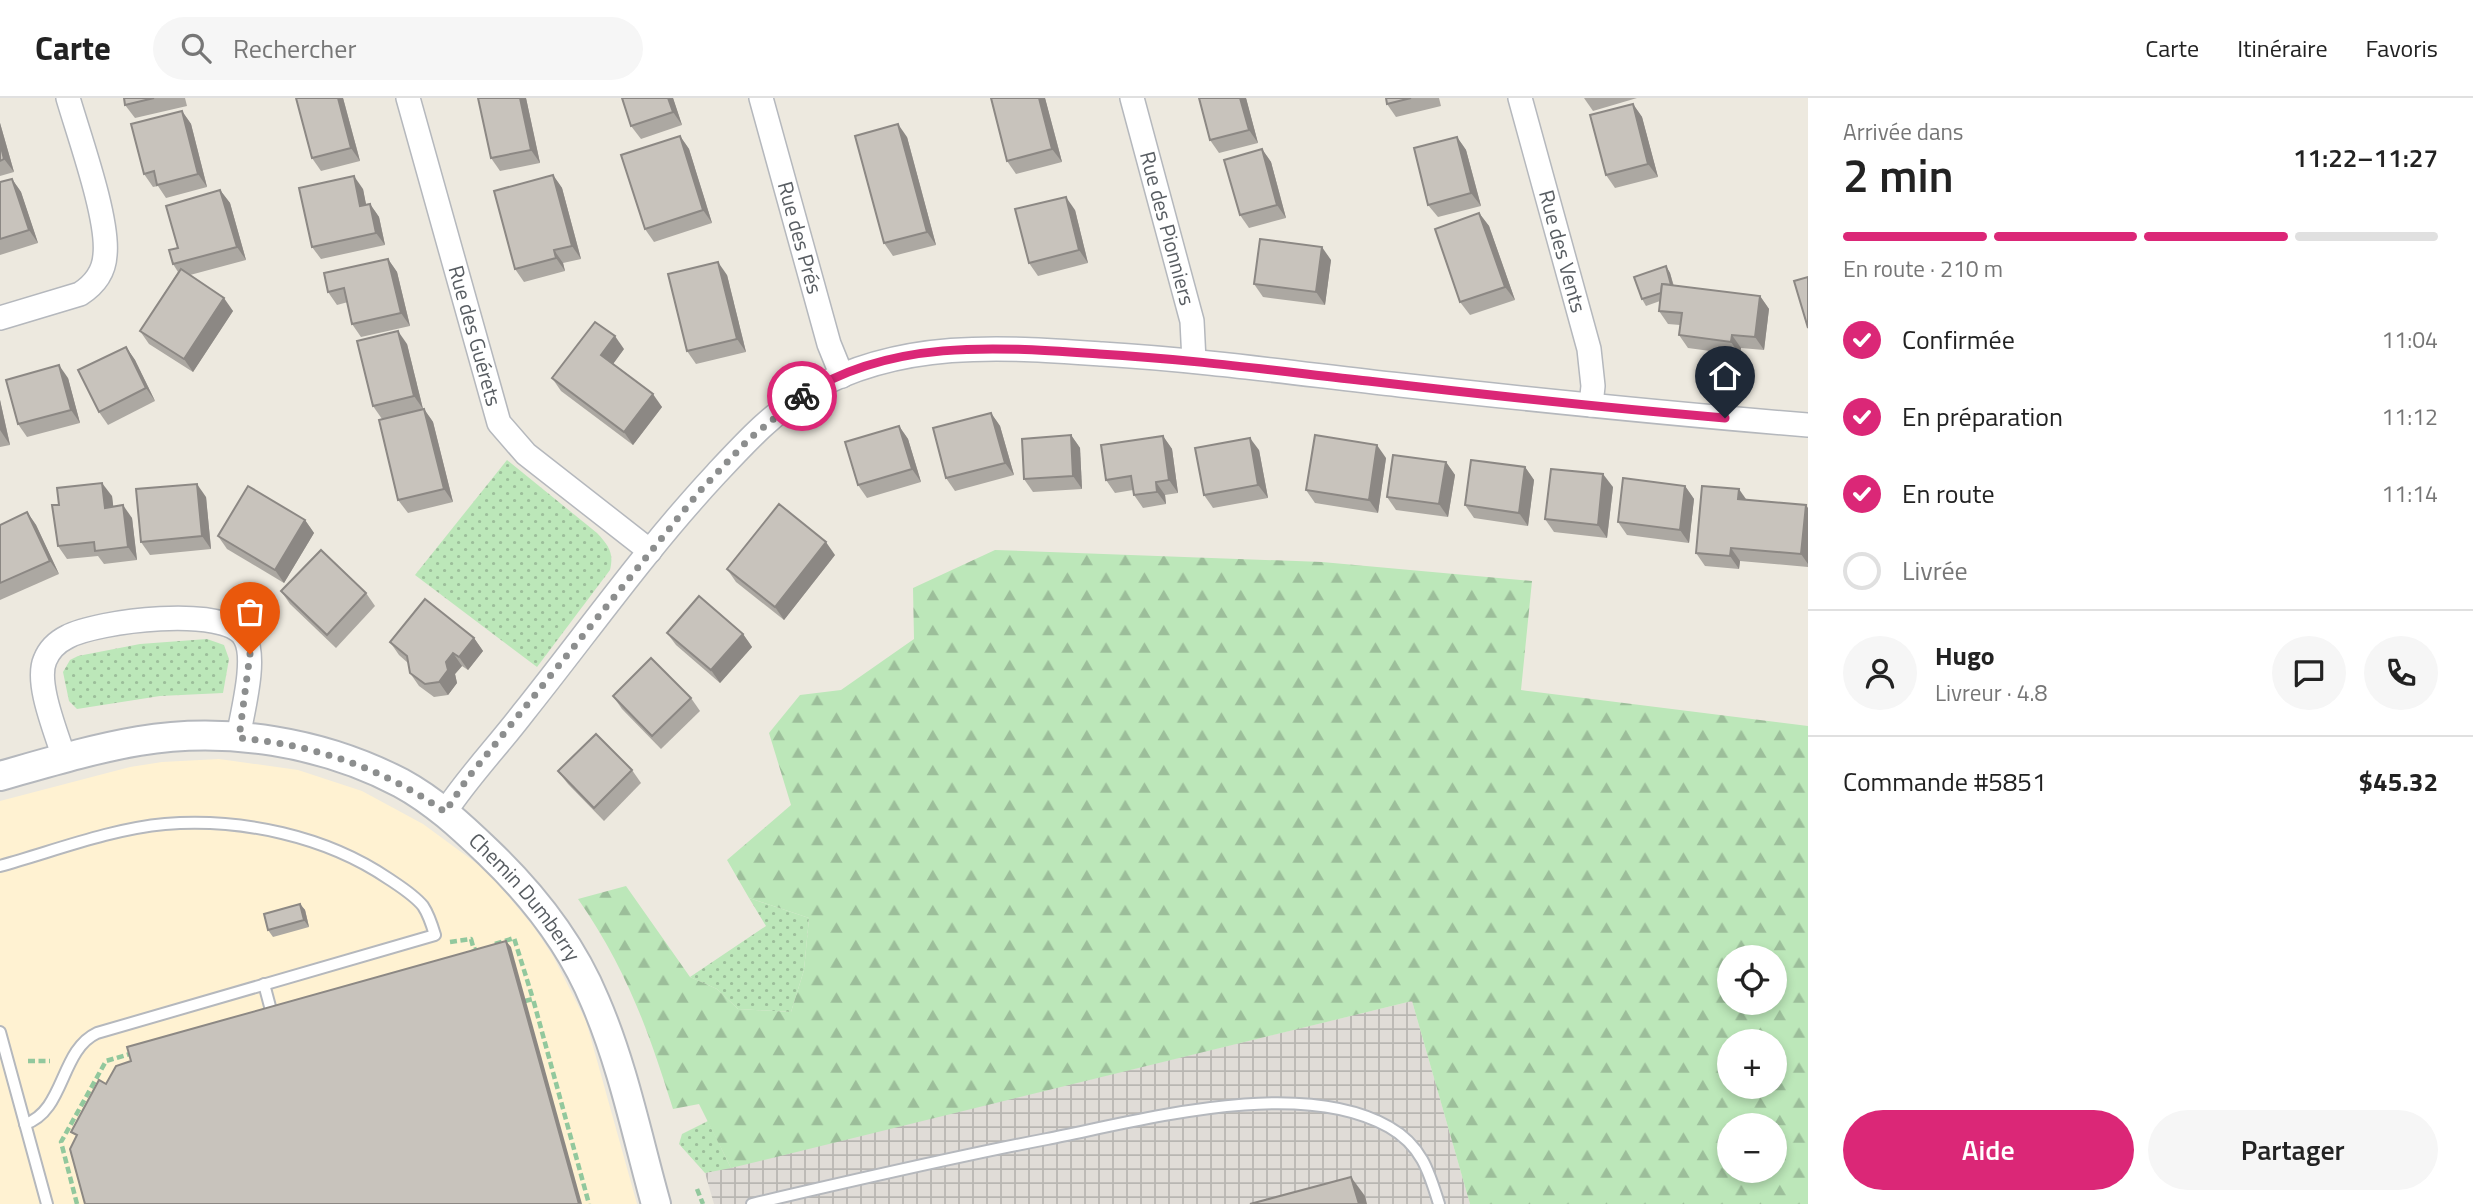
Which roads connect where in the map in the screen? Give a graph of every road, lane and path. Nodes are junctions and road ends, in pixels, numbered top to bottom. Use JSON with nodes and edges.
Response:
{"nodes":[{"id":1,"x":68,"y":98,"type":"edge"},
{"id":2,"x":408,"y":98,"type":"edge"},
{"id":3,"x":761,"y":98,"type":"edge"},
{"id":4,"x":1132,"y":98,"type":"edge"},
{"id":5,"x":1520,"y":98,"type":"edge"},
{"id":6,"x":0,"y":318,"type":"edge"},
{"id":7,"x":1194,"y":361,"type":"junction"},
{"id":8,"x":842,"y":376,"type":"junction"},
{"id":9,"x":1591,"y":405,"type":"junction"},
{"id":10,"x":1808,"y":425,"type":"edge"},
{"id":11,"x":650,"y":551,"type":"junction"},
{"id":12,"x":239,"y":738,"type":"junction"},
{"id":13,"x":64,"y":758,"type":"junction"},
{"id":14,"x":0,"y":776,"type":"edge"},
{"id":15,"x":445,"y":812,"type":"junction"},
{"id":16,"x":0,"y":866,"type":"edge"},
{"id":17,"x":435,"y":935,"type":"junction"},
{"id":18,"x":264,"y":984,"type":"junction"},
{"id":19,"x":533,"y":999,"type":"junction"},
{"id":20,"x":525,"y":1000,"type":"edge"},
{"id":21,"x":272,"y":1014,"type":"edge"},
{"id":22,"x":0,"y":1032,"type":"edge"},
{"id":23,"x":145,"y":1050,"type":"edge"},
{"id":24,"x":28,"y":1061,"type":"dead end"},
{"id":25,"x":51,"y":1061,"type":"dead end"},
{"id":26,"x":85,"y":1080,"type":"dead end"},
{"id":27,"x":94,"y":1084,"type":"junction"},
{"id":28,"x":85,"y":1099,"type":"junction"},
{"id":29,"x":94,"y":1106,"type":"edge"},
{"id":30,"x":25,"y":1124,"type":"junction"},
{"id":31,"x":697,"y":1189,"type":"dead end"},
{"id":32,"x":47,"y":1204,"type":"edge"},
{"id":33,"x":77,"y":1204,"type":"edge"},
{"id":34,"x":589,"y":1204,"type":"edge"},
{"id":35,"x":656,"y":1204,"type":"edge"},
{"id":36,"x":703,"y":1204,"type":"edge"},
{"id":37,"x":752,"y":1204,"type":"edge"},
{"id":38,"x":1439,"y":1204,"type":"edge"}],
"edges":[{"from":1,"to":6,"type":"street"},
{"from":2,"to":11,"type":"street","name":"Rue des Guérets"},
{"from":3,"to":8,"type":"street","name":"Rue des Prés"},
{"from":4,"to":7,"type":"street","name":"Rue des Pionniers"},
{"from":5,"to":9,"type":"street","name":"Rue des Vents"},
{"from":7,"to":8,"type":"street"},
{"from":7,"to":9,"type":"street"},
{"from":8,"to":11,"type":"street"},
{"from":9,"to":10,"type":"street"},
{"from":11,"to":15,"type":"street"},
{"from":12,"to":13,"type":"street","name":"Chemin Dumberry"},
{"from":12,"to":13,"type":"street"},
{"from":12,"to":15,"type":"street","name":"Chemin Dumberry"},
{"from":13,"to":14,"type":"street","name":"Chemin Dumberry"},
{"from":15,"to":35,"type":"street","name":"Chemin Dumberry"},
{"from":16,"to":17,"type":"lane"},
{"from":17,"to":18,"type":"lane"},
{"from":17,"to":19,"type":"path"},
{"from":18,"to":21,"type":"lane"},
{"from":18,"to":30,"type":"lane"},
{"from":19,"to":20,"type":"path"},
{"from":19,"to":34,"type":"path"},
{"from":22,"to":30,"type":"lane"},
{"from":23,"to":27,"type":"path"},
{"from":24,"to":25,"type":"path"},
{"from":26,"to":27,"type":"path"},
{"from":27,"to":28,"type":"path"},
{"from":28,"to":29,"type":"path"},
{"from":28,"to":33,"type":"path"},
{"from":30,"to":32,"type":"lane"},
{"from":31,"to":36,"type":"path"},
{"from":37,"to":38,"type":"lane"}]}
